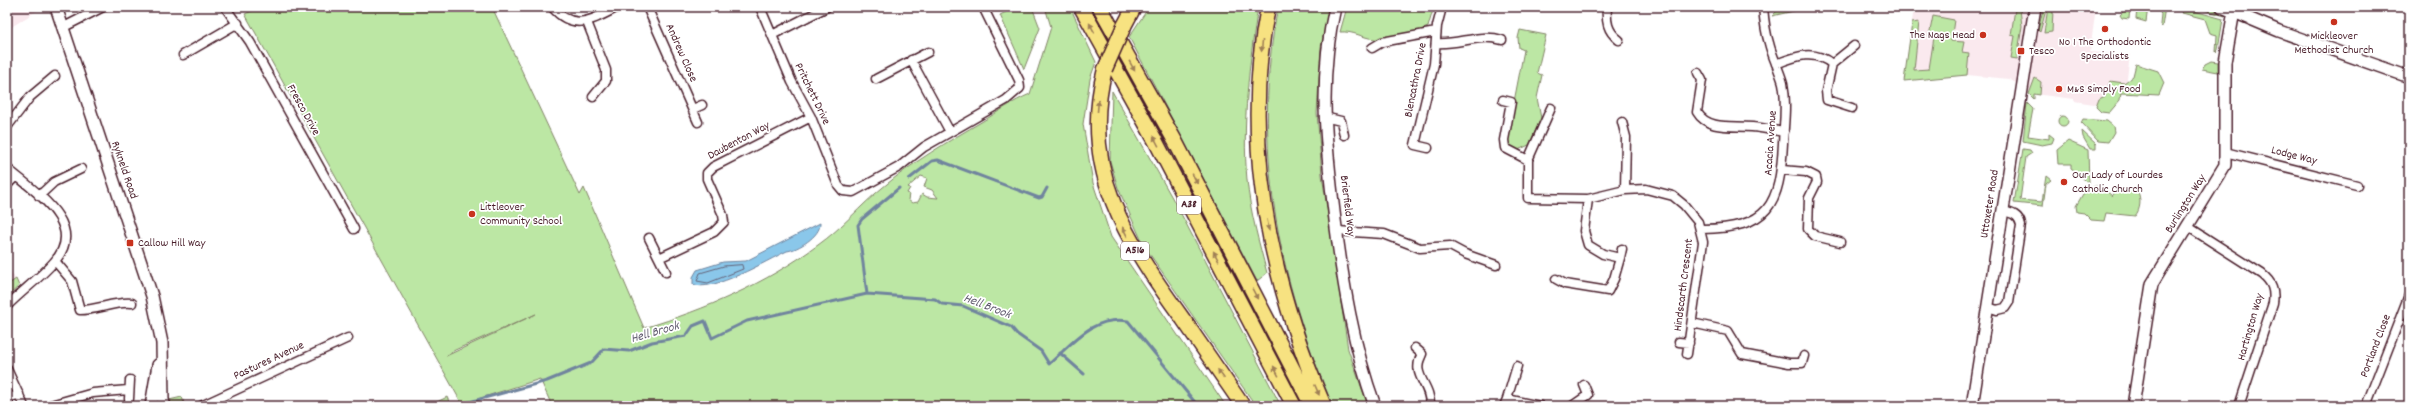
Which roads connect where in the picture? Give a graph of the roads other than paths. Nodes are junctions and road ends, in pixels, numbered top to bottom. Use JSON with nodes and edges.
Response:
{"nodes":[{"id":1,"x":56,"y":7,"type":"edge"},
{"id":2,"x":103,"y":7,"type":"edge"},
{"id":3,"x":225,"y":7,"type":"edge"},
{"id":4,"x":552,"y":7,"type":"edge"},
{"id":5,"x":618,"y":7,"type":"edge"},
{"id":6,"x":647,"y":7,"type":"edge"},
{"id":7,"x":760,"y":7,"type":"edge"},
{"id":8,"x":827,"y":7,"type":"edge"},
{"id":9,"x":982,"y":7,"type":"edge"},
{"id":10,"x":1081,"y":7,"type":"edge"},
{"id":11,"x":1100,"y":7,"type":"edge"},
{"id":12,"x":1134,"y":7,"type":"edge"},
{"id":13,"x":1268,"y":7,"type":"edge"},
{"id":14,"x":1335,"y":7,"type":"edge"},
{"id":15,"x":1442,"y":7,"type":"edge"},
{"id":16,"x":1607,"y":7,"type":"edge"},
{"id":17,"x":1763,"y":7,"type":"edge"},
{"id":18,"x":2035,"y":7,"type":"edge"},
{"id":19,"x":2222,"y":7,"type":"edge"},
{"id":20,"x":2234,"y":12,"type":"junction"},
{"id":21,"x":587,"y":22,"type":"junction"},
{"id":22,"x":238,"y":23,"type":"junction"},
{"id":23,"x":64,"y":27,"type":"junction"},
{"id":24,"x":1436,"y":32,"type":"junction"},
{"id":25,"x":772,"y":35,"type":"junction"},
{"id":26,"x":1502,"y":40,"type":"dead end"},
{"id":27,"x":1619,"y":40,"type":"dead end"},
{"id":28,"x":1436,"y":43,"type":"junction"},
{"id":29,"x":1854,"y":46,"type":"dead end"},
{"id":30,"x":1372,"y":48,"type":"dead end"},
{"id":31,"x":928,"y":52,"type":"dead end"},
{"id":32,"x":183,"y":55,"type":"dead end"},
{"id":33,"x":911,"y":60,"type":"junction"},
{"id":34,"x":1776,"y":64,"type":"junction"},
{"id":35,"x":1832,"y":64,"type":"junction"},
{"id":36,"x":1698,"y":73,"type":"dead end"},
{"id":37,"x":55,"y":76,"type":"dead end"},
{"id":38,"x":2409,"y":77,"type":"edge"},
{"id":39,"x":876,"y":79,"type":"dead end"},
{"id":40,"x":593,"y":97,"type":"dead end"},
{"id":41,"x":1503,"y":100,"type":"dead end"},
{"id":42,"x":702,"y":105,"type":"dead end"},
{"id":43,"x":1551,"y":108,"type":"dead end"},
{"id":44,"x":1852,"y":108,"type":"dead end"},
{"id":45,"x":693,"y":109,"type":"junction"},
{"id":46,"x":811,"y":117,"type":"junction"},
{"id":47,"x":1324,"y":117,"type":"junction"},
{"id":48,"x":698,"y":122,"type":"dead end"},
{"id":49,"x":1622,"y":122,"type":"dead end"},
{"id":50,"x":7,"y":127,"type":"edge"},
{"id":51,"x":950,"y":132,"type":"junction"},
{"id":52,"x":1784,"y":132,"type":"junction"},
{"id":53,"x":1344,"y":135,"type":"dead end"},
{"id":54,"x":1428,"y":148,"type":"dead end"},
{"id":55,"x":2226,"y":152,"type":"junction"},
{"id":56,"x":1528,"y":160,"type":"junction"},
{"id":57,"x":7,"y":168,"type":"edge"},
{"id":58,"x":81,"y":169,"type":"dead end"},
{"id":59,"x":1782,"y":170,"type":"junction"},
{"id":60,"x":16,"y":176,"type":"junction"},
{"id":61,"x":7,"y":185,"type":"edge"},
{"id":62,"x":2357,"y":185,"type":"dead end"},
{"id":63,"x":1625,"y":190,"type":"junction"},
{"id":64,"x":39,"y":196,"type":"junction"},
{"id":65,"x":1588,"y":199,"type":"junction"},
{"id":66,"x":2003,"y":211,"type":"junction"},
{"id":67,"x":2187,"y":226,"type":"junction"},
{"id":68,"x":354,"y":229,"type":"dead end"},
{"id":69,"x":1702,"y":229,"type":"junction"},
{"id":70,"x":1337,"y":231,"type":"junction"},
{"id":71,"x":649,"y":238,"type":"dead end"},
{"id":72,"x":1840,"y":242,"type":"dead end"},
{"id":73,"x":1622,"y":249,"type":"dead end"},
{"id":74,"x":659,"y":258,"type":"junction"},
{"id":75,"x":1620,"y":258,"type":"junction"},
{"id":76,"x":55,"y":261,"type":"junction"},
{"id":77,"x":1496,"y":265,"type":"dead end"},
{"id":78,"x":666,"y":272,"type":"dead end"},
{"id":79,"x":1556,"y":279,"type":"dead end"},
{"id":80,"x":2409,"y":294,"type":"edge"},
{"id":81,"x":132,"y":303,"type":"dead end"},
{"id":82,"x":7,"y":306,"type":"edge"},
{"id":83,"x":1988,"y":307,"type":"junction"},
{"id":84,"x":1692,"y":323,"type":"junction"},
{"id":85,"x":348,"y":338,"type":"dead end"},
{"id":86,"x":1679,"y":342,"type":"dead end"},
{"id":87,"x":162,"y":343,"type":"junction"},
{"id":88,"x":1689,"y":343,"type":"junction"},
{"id":89,"x":1415,"y":348,"type":"dead end"},
{"id":90,"x":1687,"y":354,"type":"dead end"},
{"id":91,"x":1804,"y":356,"type":"dead end"},
{"id":92,"x":1517,"y":366,"type":"dead end"},
{"id":93,"x":7,"y":369,"type":"edge"},
{"id":94,"x":130,"y":380,"type":"dead end"},
{"id":95,"x":1584,"y":385,"type":"dead end"},
{"id":96,"x":19,"y":394,"type":"junction"},
{"id":97,"x":7,"y":399,"type":"edge"},
{"id":98,"x":1506,"y":402,"type":"edge"},
{"id":99,"x":24,"y":406,"type":"edge"},
{"id":100,"x":47,"y":406,"type":"edge"},
{"id":101,"x":151,"y":406,"type":"edge"},
{"id":102,"x":165,"y":406,"type":"edge"},
{"id":103,"x":201,"y":406,"type":"edge"},
{"id":104,"x":1243,"y":406,"type":"edge"},
{"id":105,"x":1294,"y":406,"type":"edge"},
{"id":106,"x":1312,"y":406,"type":"edge"},
{"id":107,"x":1324,"y":406,"type":"edge"},
{"id":108,"x":1375,"y":406,"type":"edge"},
{"id":109,"x":1430,"y":406,"type":"edge"},
{"id":110,"x":1540,"y":406,"type":"edge"},
{"id":111,"x":1572,"y":406,"type":"edge"},
{"id":112,"x":1972,"y":406,"type":"edge"},
{"id":113,"x":2133,"y":406,"type":"edge"},
{"id":114,"x":2239,"y":406,"type":"edge"},
{"id":115,"x":2366,"y":406,"type":"edge"}],
"edges":[{"from":1,"to":23,"type":"street","name":"Rykneld Road"},
{"from":2,"to":23,"type":"street"},
{"from":3,"to":22,"type":"street","name":"Fresco Drive"},
{"from":4,"to":21,"type":"street"},
{"from":5,"to":21,"type":"street"},
{"from":6,"to":45,"type":"street","name":"Andrew Close"},
{"from":7,"to":25,"type":"street","name":"Pritchett Drive"},
{"from":8,"to":25,"type":"street"},
{"from":9,"to":51,"type":"street"},
{"from":105,"to":10,"type":"highway","number":"A38","one_way":true},
{"from":11,"to":106,"type":"highway","number":"A38","one_way":true},
{"from":104,"to":12,"type":"highway","number":"A516","one_way":true,"bridge":true},
{"from":13,"to":107,"type":"highway","one_way":true},
{"from":14,"to":47,"type":"street","name":"Brierfield Way"},
{"from":15,"to":24,"type":"street","name":"Blencathra Drive"},
{"from":16,"to":27,"type":"street"},
{"from":17,"to":34,"type":"street","name":"Acacia Avenue"},
{"from":18,"to":66,"type":"street","name":"Uttoxeter Road"},
{"from":19,"to":20,"type":"street"},
{"from":20,"to":38,"type":"street"},
{"from":20,"to":55,"type":"street","name":"Burlington Way"},
{"from":21,"to":40,"type":"street"},
{"from":22,"to":32,"type":"street"},
{"from":22,"to":68,"type":"street","name":"Fresco Drive"},
{"from":23,"to":87,"type":"street","name":"Rykneld Road"},
{"from":24,"to":28,"type":"street","name":"Blencathra Drive"},
{"from":24,"to":30,"type":"street"},
{"from":25,"to":46,"type":"street","name":"Pritchett Drive"},
{"from":26,"to":28,"type":"street"},
{"from":28,"to":54,"type":"street","name":"Blencathra Drive"},
{"from":29,"to":35,"type":"street"},
{"from":31,"to":33,"type":"street"},
{"from":33,"to":39,"type":"street"},
{"from":33,"to":51,"type":"street"},
{"from":34,"to":35,"type":"street"},
{"from":34,"to":52,"type":"street","name":"Acacia Avenue"},
{"from":35,"to":44,"type":"street"},
{"from":36,"to":52,"type":"street"},
{"from":37,"to":50,"type":"street"},
{"from":41,"to":56,"type":"street"},
{"from":42,"to":45,"type":"street"},
{"from":43,"to":56,"type":"street","name":"Hindscarth Crescent"},
{"from":45,"to":48,"type":"street","name":"Andrew Close"},
{"from":46,"to":51,"type":"street","name":"Pritchett Drive"},
{"from":46,"to":74,"type":"street","name":"Daubenton Way"},
{"from":47,"to":53,"type":"street"},
{"from":47,"to":70,"type":"street","name":"Brierfield Way"},
{"from":49,"to":63,"type":"street"},
{"from":52,"to":59,"type":"street","name":"Acacia Avenue"},
{"from":55,"to":62,"type":"street","name":"Lodge Way"},
{"from":55,"to":67,"type":"street","name":"Burlington Way"},
{"from":56,"to":65,"type":"street","name":"Hindscarth Crescent"},
{"from":57,"to":60,"type":"street"},
{"from":58,"to":64,"type":"street"},
{"from":59,"to":69,"type":"street","name":"Acacia Avenue"},
{"from":59,"to":72,"type":"street"},
{"from":60,"to":61,"type":"street"},
{"from":60,"to":64,"type":"street"},
{"from":63,"to":65,"type":"street","name":"Hindscarth Crescent"},
{"from":63,"to":69,"type":"street","name":"Hindscarth Crescent"},
{"from":64,"to":76,"type":"street"},
{"from":65,"to":75,"type":"street"},
{"from":66,"to":83,"type":"street","name":"Uttoxeter Road"},
{"from":66,"to":83,"type":"street"},
{"from":67,"to":113,"type":"street","name":"Burlington Way"},
{"from":67,"to":114,"type":"street","name":"Hartington Way"},
{"from":69,"to":84,"type":"street","name":"Hindscarth Crescent"},
{"from":70,"to":77,"type":"street"},
{"from":70,"to":108,"type":"street","name":"Brierfield Way"},
{"from":71,"to":74,"type":"street"},
{"from":73,"to":75,"type":"street"},
{"from":74,"to":78,"type":"street"},
{"from":75,"to":79,"type":"street"},
{"from":76,"to":81,"type":"street"},
{"from":76,"to":82,"type":"street"},
{"from":80,"to":115,"type":"street","name":"Portland Close"},
{"from":83,"to":112,"type":"street","name":"Uttoxeter Road"},
{"from":84,"to":88,"type":"street","name":"Hindscarth Crescent"},
{"from":84,"to":91,"type":"street"},
{"from":85,"to":103,"type":"street","name":"Pastures Avenue"},
{"from":86,"to":88,"type":"street","name":"Hindscarth Crescent"},
{"from":87,"to":101,"type":"street","name":"Rykneld Road"},
{"from":87,"to":102,"type":"street","name":"Rykneld Road"},
{"from":88,"to":90,"type":"street","name":"Hindscarth Crescent"},
{"from":89,"to":109,"type":"street"},
{"from":92,"to":98,"type":"street"},
{"from":93,"to":96,"type":"street"},
{"from":94,"to":100,"type":"street"},
{"from":95,"to":111,"type":"street"},
{"from":96,"to":97,"type":"street"},
{"from":96,"to":99,"type":"street"},
{"from":98,"to":110,"type":"street"}]}
